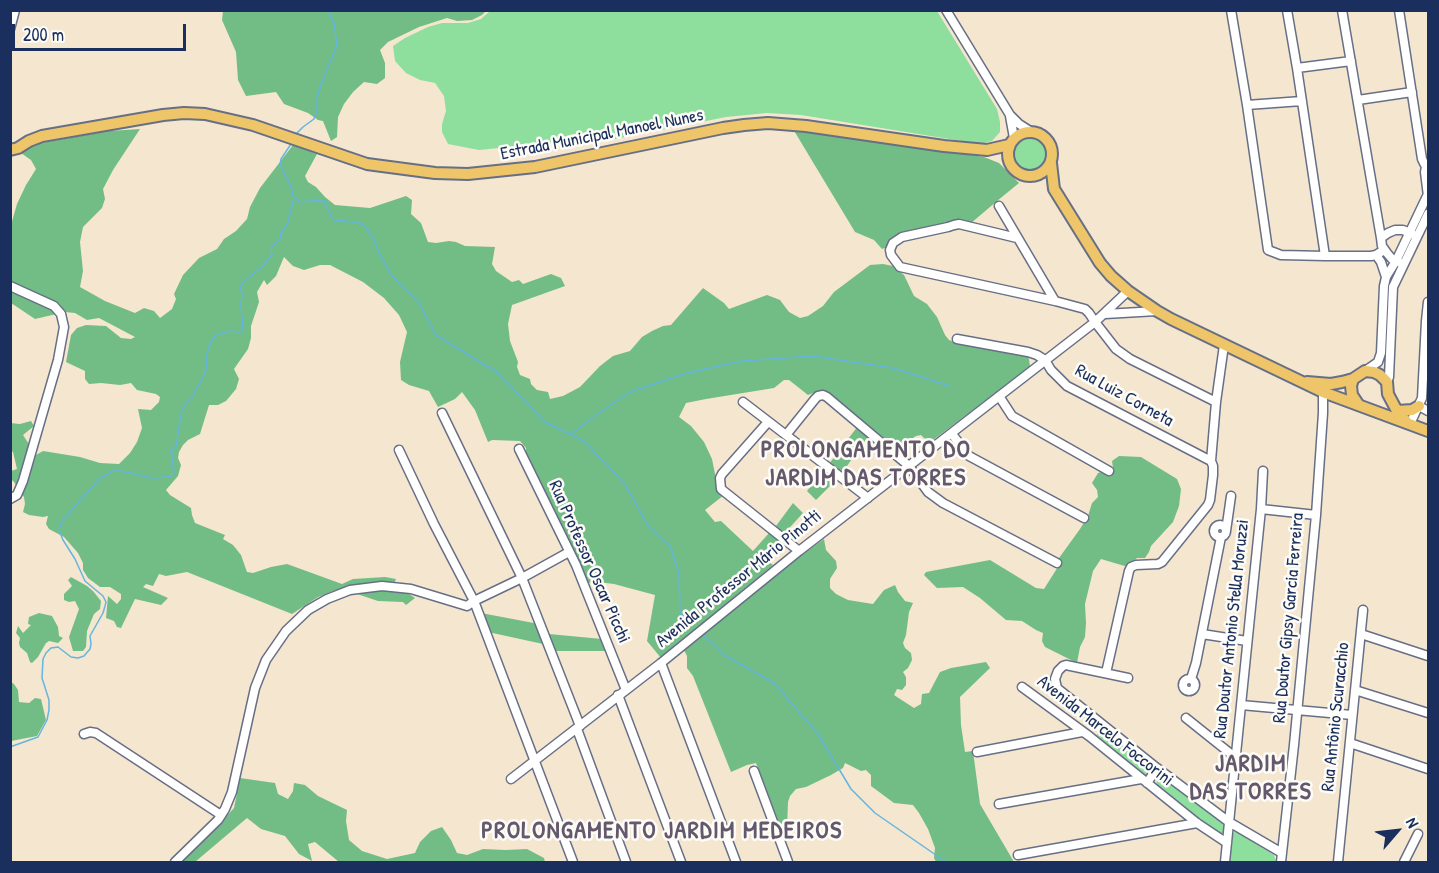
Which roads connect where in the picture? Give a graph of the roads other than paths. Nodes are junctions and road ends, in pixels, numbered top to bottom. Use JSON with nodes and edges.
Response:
{"nodes":[{"id":1,"x":946,"y":10,"type":"edge"},
{"id":2,"x":1232,"y":10,"type":"edge"},
{"id":3,"x":1287,"y":10,"type":"edge"},
{"id":4,"x":1342,"y":10,"type":"edge"},
{"id":5,"x":1399,"y":10,"type":"edge"},
{"id":6,"x":13,"y":12,"type":"edge"},
{"id":7,"x":10,"y":28,"type":"edge"},
{"id":8,"x":1351,"y":61,"type":"junction"},
{"id":9,"x":1297,"y":68,"type":"junction"},
{"id":10,"x":1412,"y":92,"type":"junction"},
{"id":11,"x":1358,"y":100,"type":"junction"},
{"id":12,"x":1302,"y":101,"type":"junction"},
{"id":13,"x":1247,"y":105,"type":"junction"},
{"id":14,"x":1010,"y":115,"type":"junction"},
{"id":15,"x":1030,"y":131,"type":"junction"},
{"id":16,"x":1011,"y":141,"type":"junction"},
{"id":17,"x":987,"y":150,"type":"junction"},
{"id":18,"x":13,"y":151,"type":"edge"},
{"id":19,"x":1009,"y":162,"type":"junction"},
{"id":20,"x":1051,"y":163,"type":"junction"},
{"id":21,"x":1427,"y":167,"type":"edge"},
{"id":22,"x":1029,"y":177,"type":"junction"},
{"id":23,"x":1054,"y":189,"type":"junction"},
{"id":24,"x":1428,"y":195,"type":"edge"},
{"id":25,"x":999,"y":206,"type":"dead end"},
{"id":26,"x":1428,"y":214,"type":"edge"},
{"id":27,"x":1413,"y":236,"type":"junction"},
{"id":28,"x":1017,"y":238,"type":"junction"},
{"id":29,"x":1381,"y":238,"type":"junction"},
{"id":30,"x":1384,"y":250,"type":"junction"},
{"id":31,"x":1376,"y":255,"type":"junction"},
{"id":32,"x":1325,"y":256,"type":"junction"},
{"id":33,"x":1400,"y":262,"type":"junction"},
{"id":34,"x":1386,"y":278,"type":"junction"},
{"id":35,"x":10,"y":286,"type":"edge"},
{"id":36,"x":1128,"y":291,"type":"junction"},
{"id":37,"x":1055,"y":301,"type":"junction"},
{"id":38,"x":1428,"y":302,"type":"edge"},
{"id":39,"x":1157,"y":311,"type":"junction"},
{"id":40,"x":1105,"y":314,"type":"junction"},
{"id":41,"x":1095,"y":322,"type":"junction"},
{"id":42,"x":957,"y":339,"type":"dead end"},
{"id":43,"x":1224,"y":345,"type":"junction"},
{"id":44,"x":1426,"y":347,"type":"edge"},
{"id":45,"x":1045,"y":360,"type":"junction"},
{"id":46,"x":1365,"y":371,"type":"junction"},
{"id":47,"x":1353,"y":379,"type":"junction"},
{"id":48,"x":1387,"y":382,"type":"junction"},
{"id":49,"x":1327,"y":388,"type":"junction"},
{"id":50,"x":1388,"y":394,"type":"junction"},
{"id":51,"x":999,"y":396,"type":"junction"},
{"id":52,"x":1335,"y":397,"type":"junction"},
{"id":53,"x":742,"y":402,"type":"dead end"},
{"id":54,"x":1216,"y":402,"type":"junction"},
{"id":55,"x":1425,"y":403,"type":"edge"},
{"id":56,"x":1358,"y":404,"type":"junction"},
{"id":57,"x":1370,"y":409,"type":"junction"},
{"id":58,"x":1397,"y":411,"type":"junction"},
{"id":59,"x":442,"y":413,"type":"dead end"},
{"id":60,"x":1323,"y":413,"type":"junction"},
{"id":61,"x":768,"y":422,"type":"junction"},
{"id":62,"x":1409,"y":424,"type":"junction"},
{"id":63,"x":1428,"y":431,"type":"edge"},
{"id":64,"x":952,"y":434,"type":"junction"},
{"id":65,"x":786,"y":435,"type":"junction"},
{"id":66,"x":519,"y":449,"type":"dead end"},
{"id":67,"x":399,"y":450,"type":"dead end"},
{"id":68,"x":1210,"y":461,"type":"junction"},
{"id":69,"x":909,"y":466,"type":"junction"},
{"id":70,"x":1109,"y":471,"type":"dead end"},
{"id":71,"x":1263,"y":471,"type":"dead end"},
{"id":72,"x":1231,"y":496,"type":"dead end"},
{"id":73,"x":868,"y":498,"type":"junction"},
{"id":74,"x":10,"y":499,"type":"edge"},
{"id":75,"x":1261,"y":509,"type":"junction"},
{"id":76,"x":1228,"y":513,"type":"junction"},
{"id":77,"x":1316,"y":515,"type":"junction"},
{"id":78,"x":1084,"y":518,"type":"dead end"},
{"id":79,"x":1224,"y":534,"type":"junction"},
{"id":80,"x":799,"y":551,"type":"junction"},
{"id":81,"x":569,"y":552,"type":"junction"},
{"id":82,"x":1057,"y":563,"type":"dead end"},
{"id":83,"x":522,"y":578,"type":"junction"},
{"id":84,"x":474,"y":601,"type":"junction"},
{"id":85,"x":1364,"y":610,"type":"dead end"},
{"id":86,"x":1202,"y":632,"type":"junction"},
{"id":87,"x":1361,"y":634,"type":"junction"},
{"id":88,"x":1247,"y":639,"type":"junction"},
{"id":89,"x":1428,"y":656,"type":"edge"},
{"id":90,"x":661,"y":663,"type":"junction"},
{"id":91,"x":1106,"y":673,"type":"junction"},
{"id":92,"x":1128,"y":678,"type":"dead end"},
{"id":93,"x":1191,"y":679,"type":"dead end"},
{"id":94,"x":1022,"y":687,"type":"dead end"},
{"id":95,"x":1355,"y":690,"type":"junction"},
{"id":96,"x":622,"y":693,"type":"junction"},
{"id":97,"x":1241,"y":705,"type":"junction"},
{"id":98,"x":1297,"y":710,"type":"junction"},
{"id":99,"x":1428,"y":712,"type":"edge"},
{"id":100,"x":1352,"y":714,"type":"junction"},
{"id":101,"x":1186,"y":718,"type":"dead end"},
{"id":102,"x":1100,"y":723,"type":"junction"},
{"id":103,"x":578,"y":727,"type":"junction"},
{"id":104,"x":84,"y":734,"type":"dead end"},
{"id":105,"x":1085,"y":734,"type":"junction"},
{"id":106,"x":1350,"y":743,"type":"junction"},
{"id":107,"x":977,"y":752,"type":"dead end"},
{"id":108,"x":1236,"y":758,"type":"junction"},
{"id":109,"x":535,"y":761,"type":"junction"},
{"id":110,"x":1157,"y":768,"type":"junction"},
{"id":111,"x":1428,"y":769,"type":"edge"},
{"id":112,"x":754,"y":771,"type":"dead end"},
{"id":113,"x":511,"y":779,"type":"dead end"},
{"id":114,"x":1144,"y":781,"type":"junction"},
{"id":115,"x":999,"y":804,"type":"dead end"},
{"id":116,"x":221,"y":815,"type":"junction"},
{"id":117,"x":1229,"y":822,"type":"junction"},
{"id":118,"x":1197,"y":823,"type":"junction"},
{"id":119,"x":1418,"y":834,"type":"dead end"},
{"id":120,"x":1227,"y":843,"type":"junction"},
{"id":121,"x":1018,"y":855,"type":"dead end"},
{"id":122,"x":1281,"y":858,"type":"edge"},
{"id":123,"x":175,"y":862,"type":"edge"},
{"id":124,"x":573,"y":862,"type":"edge"},
{"id":125,"x":626,"y":862,"type":"edge"},
{"id":126,"x":681,"y":862,"type":"edge"},
{"id":127,"x":735,"y":862,"type":"edge"},
{"id":128,"x":788,"y":862,"type":"edge"},
{"id":129,"x":1225,"y":862,"type":"edge"},
{"id":130,"x":1338,"y":862,"type":"edge"},
{"id":131,"x":1404,"y":862,"type":"edge"}],
"edges":[{"from":1,"to":14,"type":"street"},
{"from":2,"to":13,"type":"street"},
{"from":3,"to":9,"type":"street"},
{"from":4,"to":8,"type":"street"},
{"from":5,"to":10,"type":"street"},
{"from":6,"to":7,"type":"street"},
{"from":8,"to":9,"type":"street"},
{"from":8,"to":11,"type":"street"},
{"from":9,"to":12,"type":"street"},
{"from":10,"to":11,"type":"street"},
{"from":10,"to":21,"type":"street"},
{"from":11,"to":29,"type":"street"},
{"from":12,"to":13,"type":"street"},
{"from":12,"to":32,"type":"street"},
{"from":13,"to":32,"type":"street"},
{"from":14,"to":15,"type":"street"},
{"from":14,"to":16,"type":"street"},
{"from":15,"to":16,"type":"main road"},
{"from":15,"to":20,"type":"main road"},
{"from":16,"to":17,"type":"main road","name":"Estrada Municipal Manoel Nunes"},
{"from":16,"to":19,"type":"main road"},
{"from":17,"to":18,"type":"main road","name":"Estrada Municipal Manoel Nunes"},
{"from":17,"to":19,"type":"main road","name":"Estrada Municipal Manoel Nunes"},
{"from":19,"to":22,"type":"main road"},
{"from":20,"to":22,"type":"main road"},
{"from":20,"to":23,"type":"main road"},
{"from":21,"to":24,"type":"street"},
{"from":22,"to":23,"type":"main road"},
{"from":23,"to":36,"type":"main road"},
{"from":24,"to":27,"type":"street"},
{"from":25,"to":28,"type":"street"},
{"from":26,"to":27,"type":"street"},
{"from":27,"to":29,"type":"street"},
{"from":27,"to":33,"type":"street"},
{"from":28,"to":37,"type":"street"},
{"from":28,"to":37,"type":"street"},
{"from":29,"to":30,"type":"street"},
{"from":30,"to":31,"type":"street"},
{"from":30,"to":33,"type":"street"},
{"from":31,"to":32,"type":"street"},
{"from":31,"to":34,"type":"street"},
{"from":33,"to":34,"type":"street"},
{"from":33,"to":48,"type":"street"},
{"from":34,"to":46,"type":"street"},
{"from":35,"to":74,"type":"street"},
{"from":36,"to":39,"type":"main road"},
{"from":36,"to":40,"type":"street","name":"Avenida Professor Mário Pinotti"},
{"from":37,"to":41,"type":"street"},
{"from":38,"to":44,"type":"street"},
{"from":39,"to":40,"type":"street"},
{"from":39,"to":43,"type":"main road"},
{"from":40,"to":41,"type":"street","name":"Avenida Professor Mário Pinotti"},
{"from":41,"to":45,"type":"street","name":"Avenida Professor Mário Pinotti"},
{"from":41,"to":54,"type":"street"},
{"from":42,"to":45,"type":"street"},
{"from":43,"to":49,"type":"main road"},
{"from":43,"to":54,"type":"street"},
{"from":44,"to":55,"type":"street"},
{"from":45,"to":51,"type":"street","name":"Avenida Professor Mário Pinotti"},
{"from":45,"to":68,"type":"street","name":"Rua Luiz Corneta"},
{"from":46,"to":47,"type":"main road"},
{"from":46,"to":48,"type":"main road"},
{"from":47,"to":49,"type":"main road"},
{"from":47,"to":56,"type":"main road"},
{"from":48,"to":50,"type":"main road"},
{"from":49,"to":52,"type":"main road"},
{"from":49,"to":60,"type":"street","name":"Rua Doutor Gipsy Garcia Ferreira"},
{"from":50,"to":57,"type":"main road"},
{"from":50,"to":58,"type":"main road"},
{"from":51,"to":64,"type":"street","name":"Avenida Professor Mário Pinotti"},
{"from":51,"to":70,"type":"street"},
{"from":52,"to":56,"type":"main road"},
{"from":52,"to":60,"type":"street"},
{"from":53,"to":61,"type":"street"},
{"from":54,"to":68,"type":"street"},
{"from":55,"to":58,"type":"main road"},
{"from":55,"to":62,"type":"street"},
{"from":56,"to":57,"type":"main road"},
{"from":57,"to":62,"type":"main road"},
{"from":58,"to":62,"type":"main road"},
{"from":59,"to":83,"type":"street"},
{"from":60,"to":77,"type":"street","name":"Rua Doutor Gipsy Garcia Ferreira"},
{"from":61,"to":65,"type":"street"},
{"from":61,"to":80,"type":"street"},
{"from":62,"to":63,"type":"main road"},
{"from":64,"to":69,"type":"street","name":"Avenida Professor Mário Pinotti"},
{"from":64,"to":78,"type":"street"},
{"from":65,"to":69,"type":"street"},
{"from":65,"to":73,"type":"street"},
{"from":66,"to":81,"type":"street","name":"Rua Professor Oscar Picchi"},
{"from":67,"to":84,"type":"street"},
{"from":68,"to":91,"type":"street"},
{"from":69,"to":73,"type":"street","name":"Avenida Professor Mário Pinotti"},
{"from":69,"to":82,"type":"street"},
{"from":71,"to":75,"type":"street","name":"Rua Doutor Antonio Stella Moruzzi"},
{"from":72,"to":76,"type":"street"},
{"from":73,"to":80,"type":"street","name":"Avenida Professor Mário Pinotti"},
{"from":75,"to":77,"type":"street"},
{"from":75,"to":88,"type":"street","name":"Rua Doutor Antonio Stella Moruzzi"},
{"from":76,"to":79,"type":"street"},
{"from":76,"to":79,"type":"street"},
{"from":77,"to":98,"type":"street","name":"Rua Doutor Gipsy Garcia Ferreira"},
{"from":79,"to":86,"type":"street"},
{"from":80,"to":90,"type":"street","name":"Avenida Professor Mário Pinotti"},
{"from":81,"to":83,"type":"street"},
{"from":81,"to":96,"type":"street","name":"Rua Professor Oscar Picchi"},
{"from":83,"to":84,"type":"street"},
{"from":83,"to":103,"type":"street"},
{"from":84,"to":109,"type":"street"},
{"from":84,"to":116,"type":"street"},
{"from":85,"to":87,"type":"street","name":"Rua Antônio Scuracchio"},
{"from":86,"to":88,"type":"street"},
{"from":86,"to":93,"type":"street"},
{"from":87,"to":89,"type":"street"},
{"from":87,"to":95,"type":"street","name":"Rua Antônio Scuracchio"},
{"from":88,"to":97,"type":"street","name":"Rua Doutor Antonio Stella Moruzzi"},
{"from":90,"to":96,"type":"street","name":"Avenida Professor Mário Pinotti"},
{"from":90,"to":127,"type":"street"},
{"from":91,"to":92,"type":"street"},
{"from":91,"to":102,"type":"street","name":"Avenida Marcelo Foccorini"},
{"from":94,"to":105,"type":"street","name":"Avenida Marcelo Foccorini"},
{"from":95,"to":99,"type":"street"},
{"from":95,"to":100,"type":"street","name":"Rua Antônio Scuracchio"},
{"from":96,"to":103,"type":"street","name":"Avenida Professor Mário Pinotti"},
{"from":96,"to":126,"type":"street","name":"Rua Professor Oscar Picchi"},
{"from":97,"to":98,"type":"street"},
{"from":97,"to":108,"type":"street","name":"Rua Doutor Antonio Stella Moruzzi"},
{"from":98,"to":100,"type":"street"},
{"from":98,"to":122,"type":"street","name":"Rua Doutor Gipsy Garcia Ferreira"},
{"from":100,"to":106,"type":"street","name":"Rua Antônio Scuracchio"},
{"from":101,"to":108,"type":"street"},
{"from":102,"to":105,"type":"street"},
{"from":102,"to":110,"type":"street","name":"Avenida Marcelo Foccorini"},
{"from":103,"to":109,"type":"street","name":"Avenida Professor Mário Pinotti"},
{"from":103,"to":125,"type":"street"},
{"from":104,"to":116,"type":"street"},
{"from":105,"to":107,"type":"street"},
{"from":105,"to":114,"type":"street","name":"Avenida Marcelo Foccorini"},
{"from":106,"to":111,"type":"street"},
{"from":106,"to":130,"type":"street","name":"Rua Antônio Scuracchio"},
{"from":108,"to":117,"type":"street","name":"Rua Doutor Antonio Stella Moruzzi"},
{"from":109,"to":113,"type":"street","name":"Avenida Professor Mário Pinotti"},
{"from":109,"to":124,"type":"street"},
{"from":110,"to":114,"type":"street"},
{"from":110,"to":117,"type":"street","name":"Avenida Marcelo Foccorini"},
{"from":112,"to":128,"type":"street"},
{"from":114,"to":115,"type":"street"},
{"from":114,"to":118,"type":"street","name":"Avenida Marcelo Foccorini"},
{"from":116,"to":123,"type":"street"},
{"from":117,"to":120,"type":"street","name":"Rua Doutor Antonio Stella Moruzzi"},
{"from":117,"to":122,"type":"street","name":"Avenida Marcelo Foccorini"},
{"from":118,"to":120,"type":"street","name":"Avenida Marcelo Foccorini"},
{"from":118,"to":121,"type":"street"},
{"from":119,"to":131,"type":"street"},
{"from":120,"to":129,"type":"street","name":"Rua Doutor Antonio Stella Moruzzi"}]}
